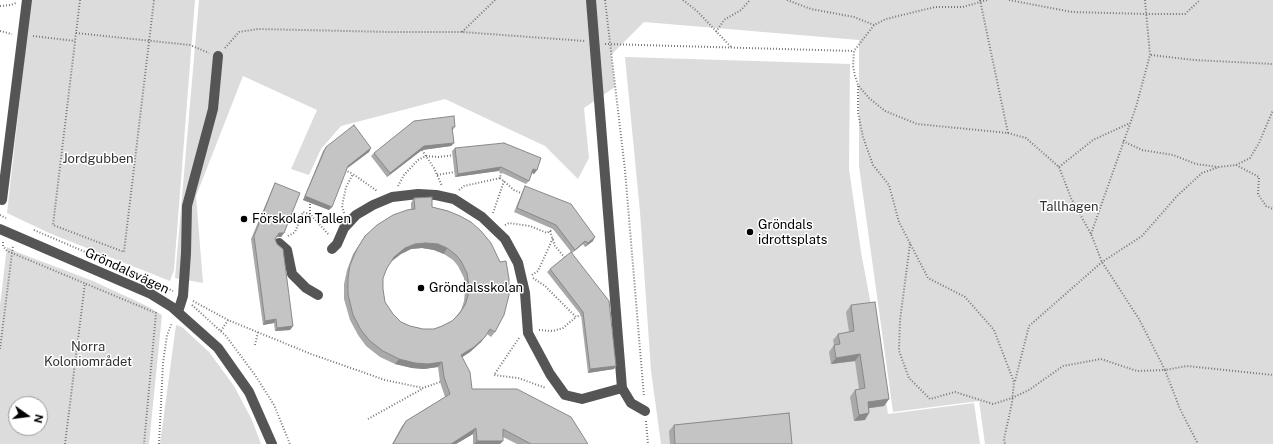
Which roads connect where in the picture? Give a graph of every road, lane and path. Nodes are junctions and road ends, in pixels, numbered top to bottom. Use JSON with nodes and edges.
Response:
{"nodes":[{"id":1,"x":80,"y":0,"type":"edge"},
{"id":2,"x":154,"y":0,"type":"edge"},
{"id":3,"x":495,"y":0,"type":"edge"},
{"id":4,"x":592,"y":0,"type":"edge"},
{"id":5,"x":605,"y":0,"type":"edge"},
{"id":6,"x":683,"y":0,"type":"edge"},
{"id":7,"x":750,"y":0,"type":"edge"},
{"id":8,"x":787,"y":0,"type":"edge"},
{"id":9,"x":987,"y":0,"type":"edge"},
{"id":10,"x":1009,"y":0,"type":"edge"},
{"id":11,"x":1145,"y":0,"type":"edge"},
{"id":12,"x":1200,"y":0,"type":"edge"},
{"id":13,"x":22,"y":1,"type":"edge"},
{"id":14,"x":980,"y":1,"type":"edge"},
{"id":15,"x":0,"y":6,"type":"edge"},
{"id":16,"x":1146,"y":14,"type":"junction"},
{"id":17,"x":874,"y":25,"type":"junction"},
{"id":18,"x":462,"y":32,"type":"junction"},
{"id":19,"x":716,"y":32,"type":"junction"},
{"id":20,"x":76,"y":33,"type":"junction"},
{"id":21,"x":22,"y":34,"type":"junction"},
{"id":22,"x":75,"y":41,"type":"junction"},
{"id":23,"x":149,"y":41,"type":"junction"},
{"id":24,"x":595,"y":42,"type":"junction"},
{"id":25,"x":612,"y":45,"type":"junction"},
{"id":26,"x":732,"y":48,"type":"junction"},
{"id":27,"x":854,"y":51,"type":"junction"},
{"id":28,"x":1150,"y":55,"type":"junction"},
{"id":29,"x":218,"y":56,"type":"junction"},
{"id":30,"x":1273,"y":64,"type":"edge"},
{"id":31,"x":858,"y":85,"type":"junction"},
{"id":32,"x":1273,"y":110,"type":"edge"},
{"id":33,"x":1130,"y":123,"type":"junction"},
{"id":34,"x":1008,"y":132,"type":"junction"},
{"id":35,"x":1123,"y":141,"type":"junction"},
{"id":36,"x":422,"y":150,"type":"edge"},
{"id":37,"x":457,"y":155,"type":"edge"},
{"id":38,"x":426,"y":156,"type":"junction"},
{"id":39,"x":1236,"y":165,"type":"junction"},
{"id":40,"x":1059,"y":167,"type":"junction"},
{"id":41,"x":1219,"y":167,"type":"junction"},
{"id":42,"x":345,"y":170,"type":"edge"},
{"id":43,"x":454,"y":172,"type":"dead end"},
{"id":44,"x":501,"y":172,"type":"edge"},
{"id":45,"x":353,"y":174,"type":"junction"},
{"id":46,"x":437,"y":175,"type":"junction"},
{"id":47,"x":500,"y":178,"type":"junction"},
{"id":48,"x":504,"y":181,"type":"junction"},
{"id":49,"x":524,"y":195,"type":"edge"},
{"id":50,"x":446,"y":197,"type":"junction"},
{"id":51,"x":310,"y":198,"type":"edge"},
{"id":52,"x":390,"y":198,"type":"junction"},
{"id":53,"x":2,"y":200,"type":"dead end"},
{"id":54,"x":1273,"y":209,"type":"edge"},
{"id":55,"x":310,"y":214,"type":"junction"},
{"id":56,"x":348,"y":224,"type":"junction"},
{"id":57,"x":491,"y":226,"type":"junction"},
{"id":58,"x":553,"y":229,"type":"edge"},
{"id":59,"x":550,"y":231,"type":"junction"},
{"id":60,"x":1,"y":233,"type":"edge"},
{"id":61,"x":1091,"y":234,"type":"junction"},
{"id":62,"x":552,"y":238,"type":"junction"},
{"id":63,"x":279,"y":243,"type":"joint"},
{"id":64,"x":910,"y":244,"type":"junction"},
{"id":65,"x":334,"y":246,"type":"joint"},
{"id":66,"x":12,"y":253,"type":"junction"},
{"id":67,"x":567,"y":261,"type":"edge"},
{"id":68,"x":1102,"y":262,"type":"junction"},
{"id":69,"x":85,"y":283,"type":"junction"},
{"id":70,"x":318,"y":295,"type":"dead end"},
{"id":71,"x":183,"y":296,"type":"junction"},
{"id":72,"x":178,"y":312,"type":"junction"},
{"id":73,"x":581,"y":315,"type":"edge"},
{"id":74,"x":228,"y":320,"type":"junction"},
{"id":75,"x":221,"y":331,"type":"dead end"},
{"id":76,"x":258,"y":332,"type":"junction"},
{"id":77,"x":255,"y":345,"type":"dead end"},
{"id":78,"x":0,"y":349,"type":"edge"},
{"id":79,"x":1165,"y":370,"type":"junction"},
{"id":80,"x":1273,"y":375,"type":"edge"},
{"id":81,"x":440,"y":382,"type":"dead end"},
{"id":82,"x":1014,"y":382,"type":"junction"},
{"id":83,"x":423,"y":388,"type":"junction"},
{"id":84,"x":622,"y":388,"type":"junction"},
{"id":85,"x":1012,"y":398,"type":"junction"},
{"id":86,"x":645,"y":411,"type":"junction"},
{"id":87,"x":368,"y":419,"type":"dead end"},
{"id":88,"x":65,"y":444,"type":"edge"},
{"id":89,"x":144,"y":444,"type":"edge"},
{"id":90,"x":159,"y":444,"type":"edge"},
{"id":91,"x":272,"y":444,"type":"edge"},
{"id":92,"x":648,"y":444,"type":"edge"},
{"id":93,"x":1005,"y":444,"type":"edge"},
{"id":94,"x":1198,"y":444,"type":"edge"}],
"edges":[{"from":1,"to":20,"type":"path"},
{"from":2,"to":23,"type":"path"},
{"from":3,"to":18,"type":"path"},
{"from":4,"to":24,"type":"street"},
{"from":5,"to":25,"type":"path"},
{"from":6,"to":19,"type":"path"},
{"from":7,"to":19,"type":"path"},
{"from":8,"to":17,"type":"path"},
{"from":9,"to":14,"type":"path"},
{"from":10,"to":16,"type":"path"},
{"from":11,"to":16,"type":"path"},
{"from":12,"to":16,"type":"path"},
{"from":13,"to":15,"type":"path"},
{"from":13,"to":21,"type":"street"},
{"from":14,"to":17,"type":"path"},
{"from":14,"to":34,"type":"path"},
{"from":16,"to":28,"type":"path"},
{"from":17,"to":27,"type":"path"},
{"from":18,"to":24,"type":"path"},
{"from":18,"to":29,"type":"path"},
{"from":19,"to":26,"type":"path"},
{"from":20,"to":22,"type":"path"},
{"from":20,"to":23,"type":"path"},
{"from":21,"to":22,"type":"path"},
{"from":21,"to":53,"type":"street"},
{"from":22,"to":23,"type":"path"},
{"from":23,"to":29,"type":"path"},
{"from":24,"to":25,"type":"path"},
{"from":24,"to":84,"type":"street"},
{"from":25,"to":26,"type":"path"},
{"from":25,"to":86,"type":"path"},
{"from":26,"to":27,"type":"path"},
{"from":27,"to":31,"type":"path"},
{"from":28,"to":30,"type":"path"},
{"from":28,"to":33,"type":"path"},
{"from":29,"to":71,"type":"street"},
{"from":31,"to":34,"type":"path"},
{"from":31,"to":64,"type":"path"},
{"from":32,"to":39,"type":"path"},
{"from":33,"to":35,"type":"path"},
{"from":33,"to":40,"type":"path"},
{"from":34,"to":40,"type":"path"},
{"from":35,"to":41,"type":"path"},
{"from":35,"to":61,"type":"path"},
{"from":36,"to":38,"type":"path"},
{"from":37,"to":38,"type":"path"},
{"from":38,"to":46,"type":"path"},
{"from":38,"to":52,"type":"path"},
{"from":39,"to":41,"type":"path"},
{"from":39,"to":54,"type":"path"},
{"from":40,"to":61,"type":"path"},
{"from":41,"to":68,"type":"path"},
{"from":42,"to":45,"type":"path"},
{"from":43,"to":46,"type":"path"},
{"from":44,"to":47,"type":"path"},
{"from":45,"to":52,"type":"path"},
{"from":45,"to":56,"type":"path"},
{"from":46,"to":50,"type":"path"},
{"from":47,"to":48,"type":"path"},
{"from":47,"to":50,"type":"path"},
{"from":48,"to":49,"type":"path"},
{"from":48,"to":57,"type":"path"},
{"from":50,"to":52,"type":"street"},
{"from":50,"to":57,"type":"street"},
{"from":51,"to":55,"type":"path"},
{"from":52,"to":56,"type":"street"},
{"from":55,"to":63,"type":"path"},
{"from":55,"to":65,"type":"path"},
{"from":56,"to":65,"type":"street"},
{"from":57,"to":59,"type":"path"},
{"from":57,"to":84,"type":"street"},
{"from":58,"to":59,"type":"path"},
{"from":59,"to":62,"type":"path"},
{"from":60,"to":66,"type":"path"},
{"from":60,"to":72,"type":"street","name":"Gröndalsvägen"},
{"from":61,"to":68,"type":"path"},
{"from":62,"to":67,"type":"path"},
{"from":62,"to":73,"type":"path"},
{"from":63,"to":70,"type":"street"},
{"from":64,"to":82,"type":"path"},
{"from":64,"to":85,"type":"path"},
{"from":66,"to":69,"type":"path"},
{"from":66,"to":78,"type":"path"},
{"from":68,"to":79,"type":"path"},
{"from":68,"to":82,"type":"path"},
{"from":69,"to":88,"type":"path"},
{"from":69,"to":89,"type":"path"},
{"from":71,"to":72,"type":"street"},
{"from":71,"to":74,"type":"path"},
{"from":72,"to":90,"type":"path"},
{"from":72,"to":91,"type":"street","name":"Gröndalsvägen"},
{"from":74,"to":75,"type":"path"},
{"from":74,"to":76,"type":"path"},
{"from":76,"to":77,"type":"path"},
{"from":76,"to":83,"type":"path"},
{"from":79,"to":80,"type":"path"},
{"from":79,"to":85,"type":"path"},
{"from":79,"to":94,"type":"path"},
{"from":81,"to":83,"type":"path"},
{"from":82,"to":85,"type":"path"},
{"from":83,"to":87,"type":"path"},
{"from":84,"to":86,"type":"street"},
{"from":85,"to":93,"type":"path"},
{"from":86,"to":92,"type":"path"}]}
